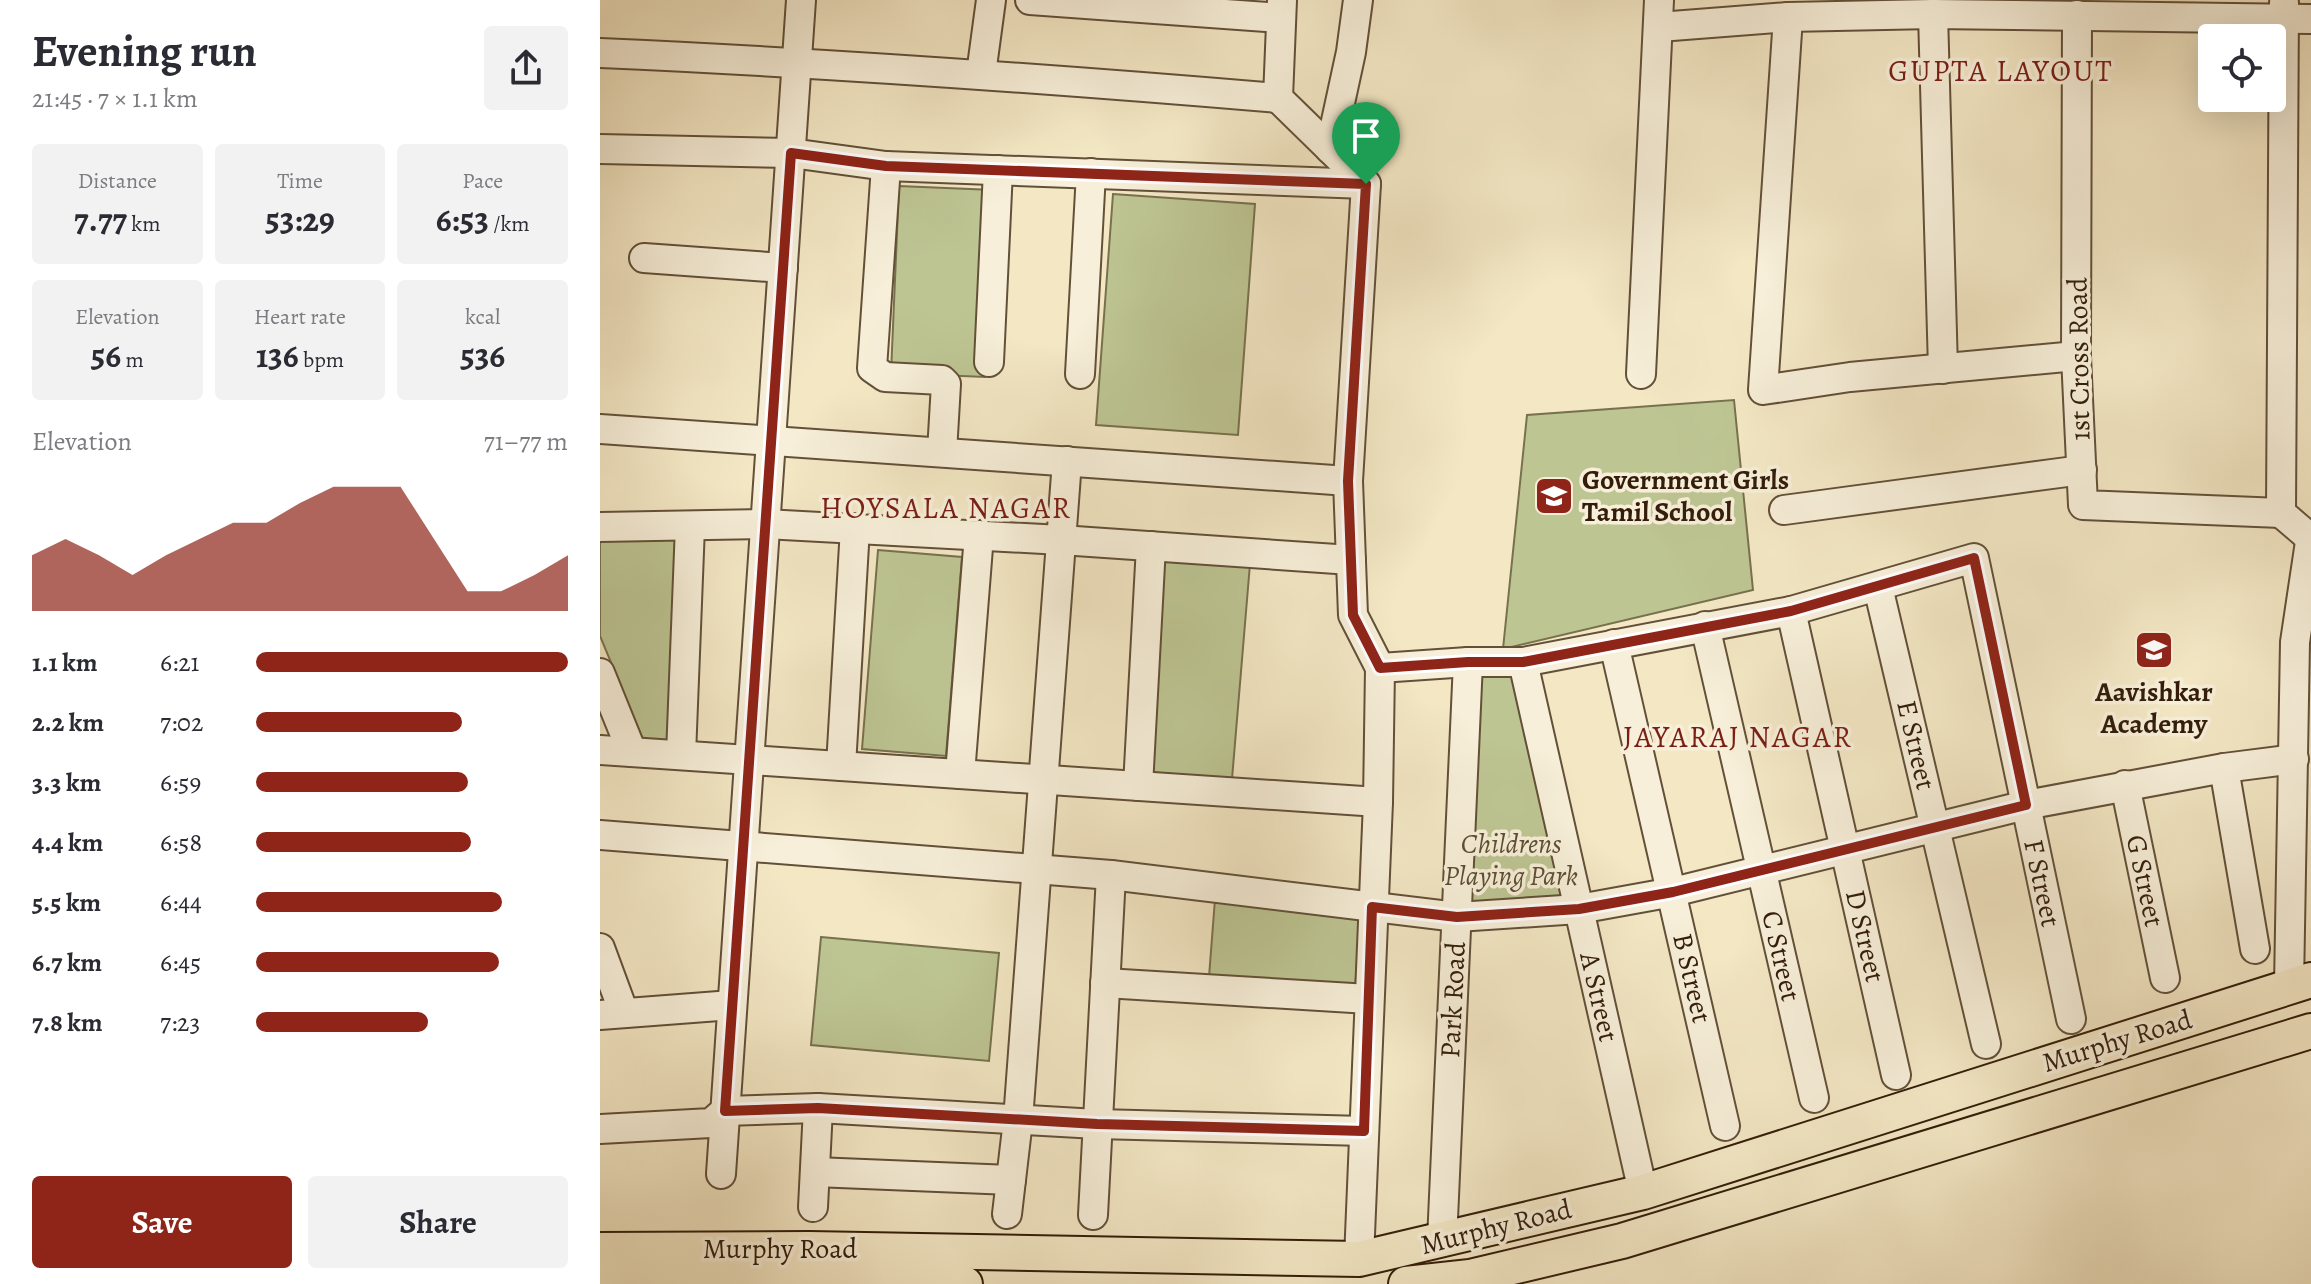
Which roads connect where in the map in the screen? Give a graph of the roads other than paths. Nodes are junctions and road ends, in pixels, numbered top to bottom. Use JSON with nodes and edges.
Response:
{"nodes":[{"id":1,"x":801,"y":0,"type":"edge"},
{"id":2,"x":991,"y":0,"type":"edge"},
{"id":3,"x":1030,"y":0,"type":"edge"},
{"id":4,"x":1358,"y":0,"type":"edge"},
{"id":5,"x":1282,"y":9,"type":"edge"},
{"id":6,"x":1659,"y":13,"type":"edge"},
{"id":7,"x":2293,"y":13,"type":"edge"},
{"id":8,"x":1933,"y":14,"type":"junction"},
{"id":9,"x":2077,"y":15,"type":"junction"},
{"id":10,"x":1788,"y":17,"type":"junction"},
{"id":11,"x":600,"y":53,"type":"edge"},
{"id":12,"x":797,"y":62,"type":"junction"},
{"id":13,"x":981,"y":74,"type":"junction"},
{"id":14,"x":1278,"y":98,"type":"junction"},
{"id":15,"x":600,"y":149,"type":"edge"},
{"id":16,"x":1330,"y":149,"type":"junction"},
{"id":17,"x":791,"y":153,"type":"junction"},
{"id":18,"x":886,"y":166,"type":"junction"},
{"id":19,"x":998,"y":170,"type":"junction"},
{"id":20,"x":1091,"y":173,"type":"junction"},
{"id":21,"x":1366,"y":184,"type":"junction"},
{"id":22,"x":644,"y":258,"type":"dead end"},
{"id":23,"x":783,"y":268,"type":"junction"},
{"id":24,"x":2076,"y":356,"type":"junction"},
{"id":25,"x":989,"y":362,"type":"dead end"},
{"id":26,"x":1943,"y":369,"type":"junction"},
{"id":27,"x":1080,"y":374,"type":"dead end"},
{"id":28,"x":1641,"y":374,"type":"dead end"},
{"id":29,"x":600,"y":429,"type":"edge"},
{"id":30,"x":771,"y":440,"type":"junction"},
{"id":31,"x":942,"y":452,"type":"junction"},
{"id":32,"x":1067,"y":461,"type":"junction"},
{"id":33,"x":2082,"y":470,"type":"junction"},
{"id":34,"x":1348,"y":481,"type":"junction"},
{"id":35,"x":1784,"y":510,"type":"dead end"},
{"id":36,"x":2281,"y":513,"type":"junction"},
{"id":37,"x":765,"y":524,"type":"junction"},
{"id":38,"x":690,"y":526,"type":"junction"},
{"id":39,"x":600,"y":527,"type":"edge"},
{"id":40,"x":855,"y":528,"type":"junction"},
{"id":41,"x":979,"y":535,"type":"junction"},
{"id":42,"x":2310,"y":536,"type":"edge"},
{"id":43,"x":1061,"y":540,"type":"junction"},
{"id":44,"x":1151,"y":546,"type":"junction"},
{"id":45,"x":1351,"y":560,"type":"junction"},
{"id":46,"x":1878,"y":587,"type":"junction"},
{"id":47,"x":1791,"y":611,"type":"junction"},
{"id":48,"x":1705,"y":626,"type":"junction"},
{"id":49,"x":1614,"y":644,"type":"junction"},
{"id":50,"x":1468,"y":662,"type":"junction"},
{"id":51,"x":1523,"y":662,"type":"junction"},
{"id":52,"x":1380,"y":668,"type":"junction"},
{"id":53,"x":600,"y":673,"type":"edge"},
{"id":54,"x":600,"y":750,"type":"edge"},
{"id":55,"x":632,"y":752,"type":"junction"},
{"id":56,"x":681,"y":755,"type":"junction"},
{"id":57,"x":2294,"y":759,"type":"junction"},
{"id":58,"x":749,"y":760,"type":"junction"},
{"id":59,"x":841,"y":766,"type":"junction"},
{"id":60,"x":2224,"y":768,"type":"junction"},
{"id":61,"x":960,"y":774,"type":"junction"},
{"id":62,"x":1044,"y":780,"type":"junction"},
{"id":63,"x":2125,"y":785,"type":"junction"},
{"id":64,"x":1138,"y":786,"type":"junction"},
{"id":65,"x":1378,"y":802,"type":"junction"},
{"id":66,"x":2026,"y":805,"type":"junction"},
{"id":67,"x":1935,"y":828,"type":"junction"},
{"id":68,"x":600,"y":835,"type":"edge"},
{"id":69,"x":743,"y":846,"type":"junction"},
{"id":70,"x":1845,"y":848,"type":"junction"},
{"id":71,"x":1037,"y":869,"type":"junction"},
{"id":72,"x":1762,"y":871,"type":"junction"},
{"id":73,"x":1111,"y":875,"type":"junction"},
{"id":74,"x":1673,"y":892,"type":"junction"},
{"id":75,"x":1372,"y":907,"type":"junction"},
{"id":76,"x":1579,"y":909,"type":"junction"},
{"id":77,"x":1457,"y":917,"type":"junction"},
{"id":78,"x":600,"y":948,"type":"edge"},
{"id":79,"x":2255,"y":949,"type":"dead end"},
{"id":80,"x":2165,"y":978,"type":"dead end"},
{"id":81,"x":1105,"y":983,"type":"junction"},
{"id":82,"x":2300,"y":983,"type":"edge"},
{"id":83,"x":1369,"y":999,"type":"junction"},
{"id":84,"x":732,"y":1005,"type":"junction"},
{"id":85,"x":612,"y":1014,"type":"edge"},
{"id":86,"x":2071,"y":1019,"type":"dead end"},
{"id":87,"x":2311,"y":1031,"type":"edge"},
{"id":88,"x":1986,"y":1044,"type":"dead end"},
{"id":89,"x":1896,"y":1075,"type":"dead end"},
{"id":90,"x":1814,"y":1098,"type":"dead end"},
{"id":91,"x":818,"y":1108,"type":"junction"},
{"id":92,"x":725,"y":1111,"type":"junction"},
{"id":93,"x":1018,"y":1120,"type":"junction"},
{"id":94,"x":1097,"y":1124,"type":"junction"},
{"id":95,"x":1725,"y":1126,"type":"dead end"},
{"id":96,"x":600,"y":1129,"type":"edge"},
{"id":97,"x":1364,"y":1131,"type":"junction"},
{"id":98,"x":815,"y":1172,"type":"junction"},
{"id":99,"x":721,"y":1174,"type":"dead end"},
{"id":100,"x":1011,"y":1180,"type":"junction"},
{"id":101,"x":1643,"y":1192,"type":"junction"},
{"id":102,"x":813,"y":1207,"type":"dead end"},
{"id":103,"x":1007,"y":1214,"type":"dead end"},
{"id":104,"x":1093,"y":1215,"type":"dead end"},
{"id":105,"x":1442,"y":1241,"type":"junction"},
{"id":106,"x":606,"y":1257,"type":"edge"},
{"id":107,"x":1359,"y":1259,"type":"junction"},
{"id":108,"x":965,"y":1284,"type":"edge"},
{"id":109,"x":1406,"y":1284,"type":"edge"}],
"edges":[{"from":1,"to":12,"type":"street"},
{"from":2,"to":13,"type":"street"},
{"from":3,"to":5,"type":"street"},
{"from":4,"to":16,"type":"street"},
{"from":5,"to":14,"type":"street"},
{"from":6,"to":10,"type":"street"},
{"from":6,"to":28,"type":"street"},
{"from":7,"to":9,"type":"street"},
{"from":7,"to":36,"type":"street"},
{"from":8,"to":9,"type":"street"},
{"from":8,"to":10,"type":"street"},
{"from":8,"to":26,"type":"street"},
{"from":9,"to":24,"type":"street","name":"1st Cross Road"},
{"from":10,"to":26,"type":"street"},
{"from":11,"to":12,"type":"street"},
{"from":12,"to":13,"type":"street"},
{"from":12,"to":17,"type":"street"},
{"from":13,"to":14,"type":"street"},
{"from":14,"to":16,"type":"street"},
{"from":15,"to":17,"type":"street"},
{"from":16,"to":21,"type":"street"},
{"from":17,"to":18,"type":"street"},
{"from":17,"to":23,"type":"street"},
{"from":18,"to":19,"type":"street"},
{"from":18,"to":31,"type":"street"},
{"from":19,"to":20,"type":"street"},
{"from":19,"to":25,"type":"street"},
{"from":20,"to":21,"type":"street"},
{"from":20,"to":27,"type":"street"},
{"from":21,"to":34,"type":"street"},
{"from":22,"to":23,"type":"street"},
{"from":23,"to":30,"type":"street"},
{"from":24,"to":26,"type":"street"},
{"from":24,"to":33,"type":"street","name":"1st Cross Road"},
{"from":29,"to":30,"type":"street"},
{"from":30,"to":31,"type":"street"},
{"from":30,"to":37,"type":"street"},
{"from":31,"to":32,"type":"street"},
{"from":32,"to":34,"type":"street"},
{"from":32,"to":43,"type":"street"},
{"from":33,"to":35,"type":"street"},
{"from":33,"to":36,"type":"street","name":"1st Cross Road"},
{"from":34,"to":45,"type":"street"},
{"from":36,"to":42,"type":"street"},
{"from":37,"to":38,"type":"street"},
{"from":37,"to":40,"type":"street"},
{"from":37,"to":58,"type":"street"},
{"from":38,"to":39,"type":"street"},
{"from":38,"to":56,"type":"street"},
{"from":40,"to":41,"type":"street"},
{"from":40,"to":59,"type":"street"},
{"from":41,"to":43,"type":"street"},
{"from":41,"to":61,"type":"street"},
{"from":42,"to":57,"type":"street"},
{"from":43,"to":44,"type":"street"},
{"from":43,"to":62,"type":"street"},
{"from":44,"to":45,"type":"street"},
{"from":44,"to":64,"type":"street"},
{"from":45,"to":52,"type":"street"},
{"from":46,"to":47,"type":"street"},
{"from":46,"to":66,"type":"street","name":"F Street"},
{"from":46,"to":67,"type":"street","name":"E Street"},
{"from":47,"to":48,"type":"street"},
{"from":47,"to":70,"type":"street","name":"D Street"},
{"from":48,"to":49,"type":"street"},
{"from":48,"to":72,"type":"street","name":"C Street"},
{"from":49,"to":51,"type":"street"},
{"from":49,"to":74,"type":"street","name":"B Street"},
{"from":50,"to":51,"type":"street"},
{"from":50,"to":52,"type":"street"},
{"from":50,"to":77,"type":"street","name":"Park Road"},
{"from":51,"to":76,"type":"street","name":"A Street"},
{"from":52,"to":65,"type":"street"},
{"from":53,"to":55,"type":"street"},
{"from":54,"to":55,"type":"street"},
{"from":55,"to":56,"type":"street"},
{"from":56,"to":58,"type":"street"},
{"from":57,"to":60,"type":"street"},
{"from":57,"to":82,"type":"street"},
{"from":58,"to":59,"type":"street"},
{"from":58,"to":69,"type":"street"},
{"from":59,"to":61,"type":"street"},
{"from":60,"to":63,"type":"street"},
{"from":60,"to":79,"type":"street"},
{"from":61,"to":62,"type":"street"},
{"from":62,"to":64,"type":"street"},
{"from":62,"to":71,"type":"street"},
{"from":63,"to":66,"type":"street"},
{"from":63,"to":80,"type":"street","name":"G Street"},
{"from":64,"to":65,"type":"street"},
{"from":65,"to":75,"type":"street"},
{"from":66,"to":67,"type":"street"},
{"from":66,"to":86,"type":"street","name":"F Street"},
{"from":67,"to":70,"type":"street"},
{"from":67,"to":88,"type":"street","name":"E Street"},
{"from":68,"to":69,"type":"street"},
{"from":69,"to":71,"type":"street"},
{"from":69,"to":84,"type":"street"},
{"from":70,"to":72,"type":"street"},
{"from":70,"to":89,"type":"street","name":"D Street"},
{"from":71,"to":73,"type":"street"},
{"from":71,"to":93,"type":"street"},
{"from":72,"to":74,"type":"street"},
{"from":72,"to":90,"type":"street","name":"C Street"},
{"from":73,"to":75,"type":"street"},
{"from":73,"to":81,"type":"street"},
{"from":74,"to":76,"type":"street"},
{"from":74,"to":95,"type":"street","name":"B Street"},
{"from":75,"to":77,"type":"street"},
{"from":75,"to":83,"type":"street"},
{"from":76,"to":77,"type":"street"},
{"from":76,"to":101,"type":"street","name":"A Street"},
{"from":77,"to":105,"type":"street","name":"Park Road"},
{"from":78,"to":85,"type":"street"},
{"from":81,"to":83,"type":"street"},
{"from":81,"to":94,"type":"street"},
{"from":82,"to":101,"type":"main road","name":"Murphy Road"},
{"from":83,"to":97,"type":"street"},
{"from":84,"to":85,"type":"street"},
{"from":84,"to":92,"type":"street"},
{"from":87,"to":109,"type":"main road","name":"Murphy Road"},
{"from":91,"to":92,"type":"street"},
{"from":91,"to":93,"type":"street"},
{"from":91,"to":98,"type":"street"},
{"from":92,"to":96,"type":"street"},
{"from":92,"to":99,"type":"street"},
{"from":93,"to":94,"type":"street"},
{"from":93,"to":100,"type":"street"},
{"from":94,"to":97,"type":"street"},
{"from":94,"to":104,"type":"street"},
{"from":97,"to":107,"type":"street"},
{"from":98,"to":100,"type":"street"},
{"from":98,"to":102,"type":"street"},
{"from":100,"to":103,"type":"street"},
{"from":101,"to":105,"type":"main road","name":"Murphy Road"},
{"from":105,"to":107,"type":"main road","name":"Murphy Road"},
{"from":106,"to":107,"type":"main road","name":"Murphy Road"},
{"from":106,"to":108,"type":"main road","name":"Murphy Road"}]}
